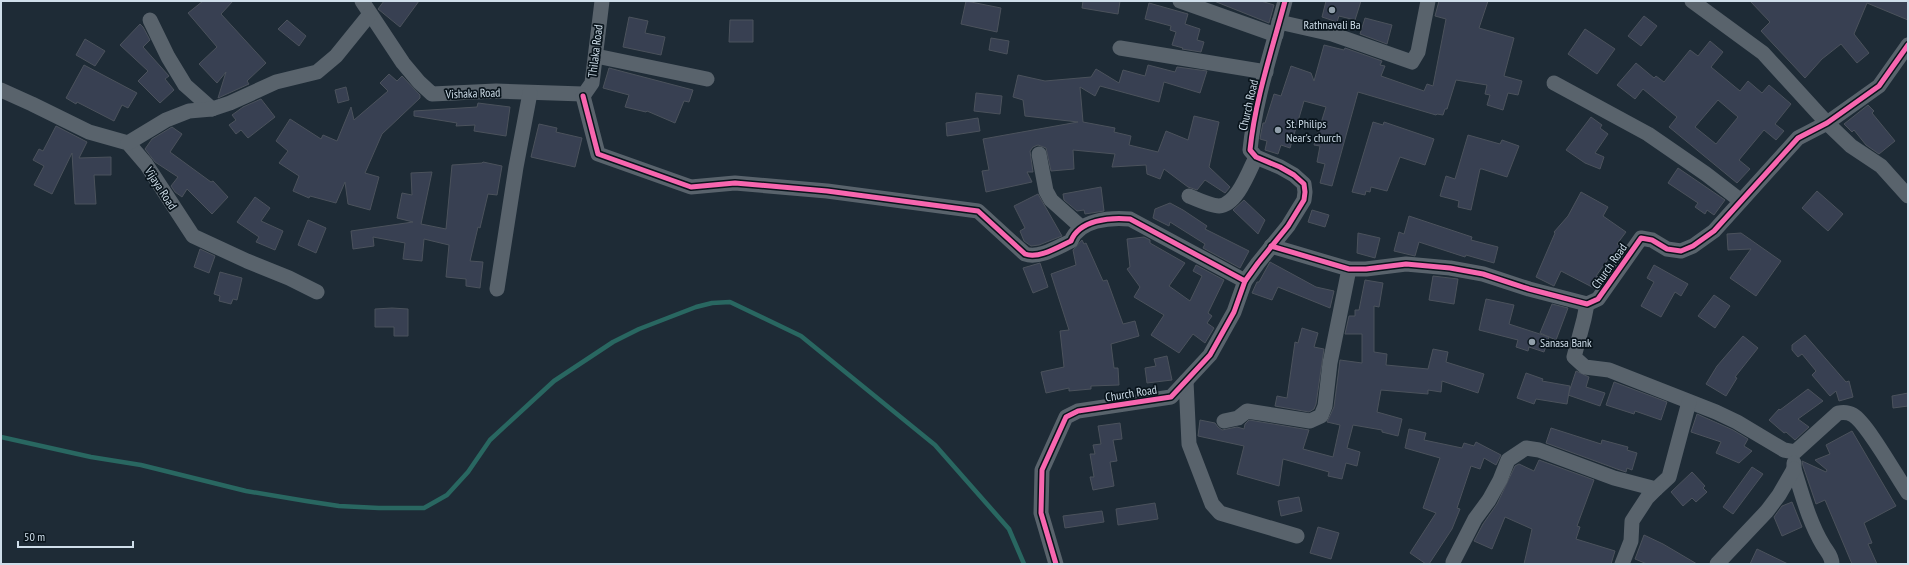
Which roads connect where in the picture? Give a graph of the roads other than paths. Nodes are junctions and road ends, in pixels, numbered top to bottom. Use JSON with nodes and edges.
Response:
{"nodes":[{"id":1,"x":362,"y":1,"type":"edge"},
{"id":2,"x":602,"y":1,"type":"edge"},
{"id":3,"x":1180,"y":1,"type":"edge"},
{"id":4,"x":1285,"y":1,"type":"edge"},
{"id":5,"x":1428,"y":1,"type":"edge"},
{"id":6,"x":1692,"y":1,"type":"edge"},
{"id":7,"x":370,"y":14,"type":"junction"},
{"id":8,"x":150,"y":20,"type":"dead end"},
{"id":9,"x":1278,"y":28,"type":"junction"},
{"id":10,"x":1908,"y":45,"type":"edge"},
{"id":11,"x":1120,"y":48,"type":"dead end"},
{"id":12,"x":596,"y":56,"type":"junction"},
{"id":13,"x":1266,"y":72,"type":"junction"},
{"id":14,"x":707,"y":79,"type":"dead end"},
{"id":15,"x":1554,"y":83,"type":"dead end"},
{"id":16,"x":1,"y":90,"type":"edge"},
{"id":17,"x":530,"y":93,"type":"junction"},
{"id":18,"x":583,"y":95,"type":"junction"},
{"id":19,"x":212,"y":109,"type":"junction"},
{"id":20,"x":1827,"y":123,"type":"junction"},
{"id":21,"x":128,"y":143,"type":"junction"},
{"id":22,"x":1039,"y":154,"type":"dead end"},
{"id":23,"x":1256,"y":157,"type":"junction"},
{"id":24,"x":1189,"y":196,"type":"dead end"},
{"id":25,"x":1908,"y":196,"type":"edge"},
{"id":26,"x":1741,"y":201,"type":"junction"},
{"id":27,"x":1081,"y":227,"type":"junction"},
{"id":28,"x":1271,"y":246,"type":"junction"},
{"id":29,"x":1349,"y":269,"type":"junction"},
{"id":30,"x":1245,"y":281,"type":"junction"},
{"id":31,"x":498,"y":289,"type":"dead end"},
{"id":32,"x":317,"y":292,"type":"dead end"},
{"id":33,"x":1586,"y":304,"type":"junction"},
{"id":34,"x":1186,"y":381,"type":"junction"},
{"id":35,"x":1689,"y":402,"type":"junction"},
{"id":36,"x":1224,"y":421,"type":"dead end"},
{"id":37,"x":1795,"y":452,"type":"junction"},
{"id":38,"x":1794,"y":469,"type":"junction"},
{"id":39,"x":1656,"y":489,"type":"junction"},
{"id":40,"x":1908,"y":493,"type":"edge"},
{"id":41,"x":1297,"y":536,"type":"dead end"},
{"id":42,"x":1453,"y":562,"type":"dead end"},
{"id":43,"x":1056,"y":564,"type":"edge"},
{"id":44,"x":1622,"y":564,"type":"edge"},
{"id":45,"x":1717,"y":564,"type":"edge"},
{"id":46,"x":1832,"y":564,"type":"edge"}],
"edges":[{"from":1,"to":7,"type":"street","name":"Vishaka Road"},
{"from":2,"to":12,"type":"street","name":"Thilaka Road"},
{"from":3,"to":9,"type":"street"},
{"from":4,"to":9,"type":"street","name":"Church Road"},
{"from":5,"to":9,"type":"street"},
{"from":6,"to":20,"type":"street"},
{"from":7,"to":17,"type":"street","name":"Vishaka Road"},
{"from":7,"to":19,"type":"street"},
{"from":8,"to":19,"type":"street"},
{"from":9,"to":13,"type":"street","name":"Church Road"},
{"from":10,"to":20,"type":"street","name":"Church Road"},
{"from":11,"to":13,"type":"street"},
{"from":12,"to":14,"type":"street"},
{"from":12,"to":18,"type":"street","name":"Thilaka Road"},
{"from":13,"to":23,"type":"street","name":"Church Road"},
{"from":15,"to":26,"type":"street"},
{"from":16,"to":21,"type":"street"},
{"from":17,"to":18,"type":"street","name":"Vishaka Road"},
{"from":17,"to":31,"type":"street"},
{"from":18,"to":27,"type":"street"},
{"from":19,"to":21,"type":"street"},
{"from":20,"to":25,"type":"street"},
{"from":20,"to":26,"type":"street","name":"Church Road"},
{"from":21,"to":32,"type":"street","name":"Vijaya Road"},
{"from":22,"to":27,"type":"street"},
{"from":23,"to":24,"type":"street"},
{"from":23,"to":28,"type":"street","name":"Church Road"},
{"from":26,"to":33,"type":"street","name":"Church Road"},
{"from":27,"to":30,"type":"street"},
{"from":28,"to":29,"type":"street"},
{"from":28,"to":30,"type":"street","name":"Church Road"},
{"from":29,"to":33,"type":"street"},
{"from":29,"to":36,"type":"street"},
{"from":30,"to":34,"type":"street","name":"Church Road"},
{"from":33,"to":35,"type":"street"},
{"from":34,"to":41,"type":"street"},
{"from":34,"to":43,"type":"street","name":"Church Road"},
{"from":35,"to":37,"type":"street"},
{"from":35,"to":39,"type":"street"},
{"from":37,"to":38,"type":"street"},
{"from":37,"to":40,"type":"street"},
{"from":38,"to":45,"type":"street"},
{"from":38,"to":46,"type":"street"},
{"from":39,"to":42,"type":"street"},
{"from":39,"to":44,"type":"street"}]}
